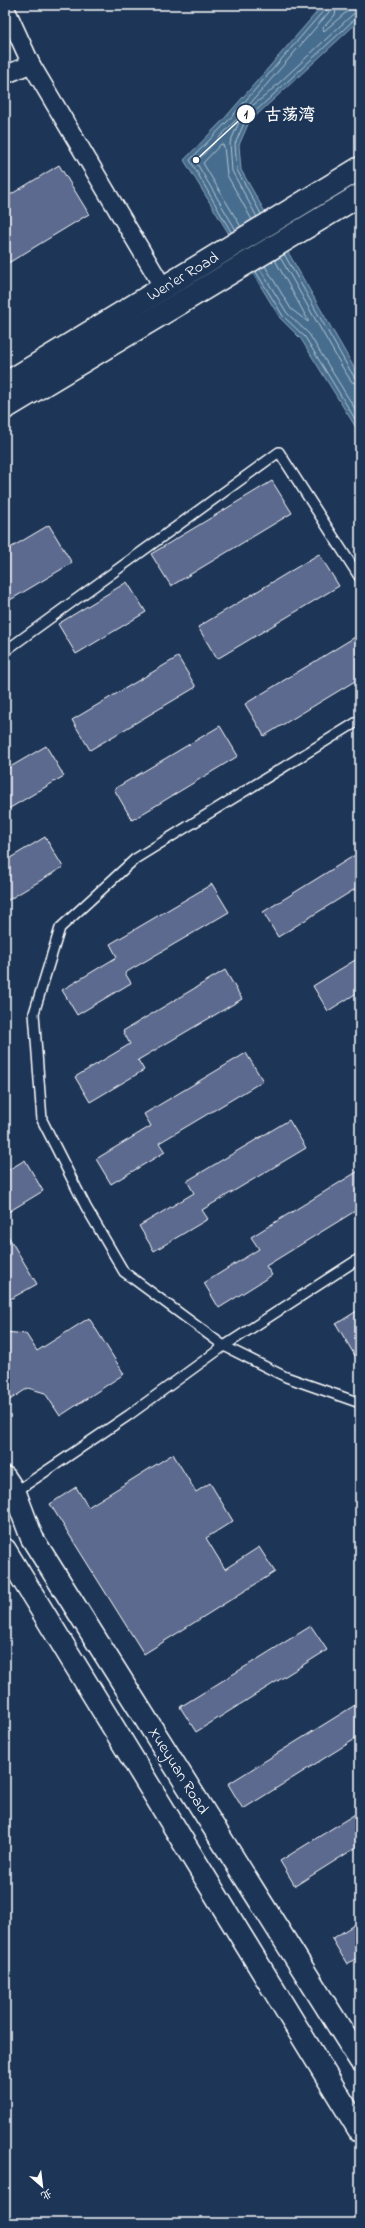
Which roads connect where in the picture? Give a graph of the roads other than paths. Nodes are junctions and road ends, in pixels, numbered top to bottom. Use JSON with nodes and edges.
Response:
{"nodes":[{"id":1,"x":5,"y":7,"type":"edge"},
{"id":2,"x":31,"y":64,"type":"junction"},
{"id":3,"x":5,"y":75,"type":"edge"},
{"id":4,"x":360,"y":168,"type":"edge"},
{"id":5,"x":360,"y":195,"type":"edge"},
{"id":6,"x":233,"y":259,"type":"junction"},
{"id":7,"x":164,"y":289,"type":"junction"},
{"id":8,"x":5,"y":384,"type":"edge"},
{"id":9,"x":5,"y":408,"type":"edge"},
{"id":10,"x":360,"y":578,"type":"edge"},
{"id":11,"x":5,"y":651,"type":"edge"},
{"id":12,"x":360,"y":720,"type":"edge"},
{"id":13,"x":360,"y":1258,"type":"edge"},
{"id":14,"x":224,"y":1346,"type":"junction"},
{"id":15,"x":360,"y":1403,"type":"edge"},
{"id":16,"x":8,"y":1490,"type":"edge"},
{"id":17,"x":5,"y":1550,"type":"edge"},
{"id":18,"x":360,"y":2060,"type":"edge"},
{"id":19,"x":360,"y":2131,"type":"edge"}],
"edges":[{"from":1,"to":2,"type":"street"},
{"from":2,"to":3,"type":"street"},
{"from":2,"to":7,"type":"street"},
{"from":4,"to":6,"type":"main road","name":"Wen'er Road"},
{"from":5,"to":6,"type":"main road","name":"Wen'er Road"},
{"from":6,"to":7,"type":"main road","name":"Wen'er Road"},
{"from":6,"to":9,"type":"main road","name":"Wen'er Road"},
{"from":7,"to":8,"type":"main road","name":"Wen'er Road"},
{"from":10,"to":11,"type":"lane"},
{"from":12,"to":14,"type":"lane"},
{"from":13,"to":14,"type":"lane"},
{"from":14,"to":15,"type":"lane"},
{"from":14,"to":16,"type":"lane"},
{"from":16,"to":18,"type":"main road","name":"Xueyuan Road"},
{"from":17,"to":19,"type":"main road","name":"Xueyuan Road"}]}
